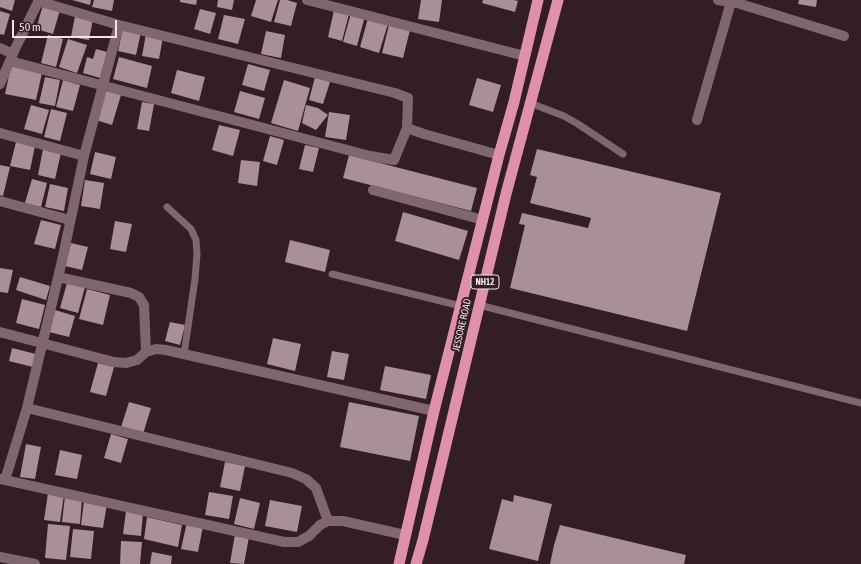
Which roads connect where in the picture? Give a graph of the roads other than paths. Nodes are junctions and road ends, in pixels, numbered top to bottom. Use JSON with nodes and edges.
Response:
{"nodes":[{"id":1,"x":307,"y":0,"type":"edge"},
{"id":2,"x":538,"y":0,"type":"edge"},
{"id":3,"x":558,"y":0,"type":"edge"},
{"id":4,"x":718,"y":0,"type":"edge"},
{"id":5,"x":38,"y":1,"type":"edge"},
{"id":6,"x":735,"y":2,"type":"edge"},
{"id":7,"x":119,"y":25,"type":"junction"},
{"id":8,"x":844,"y":36,"type":"dead end"},
{"id":9,"x":0,"y":48,"type":"edge"},
{"id":10,"x":525,"y":56,"type":"junction"},
{"id":11,"x":11,"y":58,"type":"junction"},
{"id":12,"x":0,"y":84,"type":"edge"},
{"id":13,"x":102,"y":85,"type":"junction"},
{"id":14,"x":530,"y":102,"type":"junction"},
{"id":15,"x":697,"y":120,"type":"dead end"},
{"id":16,"x":407,"y":128,"type":"junction"},
{"id":17,"x":0,"y":133,"type":"edge"},
{"id":18,"x":623,"y":154,"type":"dead end"},
{"id":19,"x":499,"y":155,"type":"junction"},
{"id":20,"x":84,"y":156,"type":"junction"},
{"id":21,"x":373,"y":190,"type":"dead end"},
{"id":22,"x":0,"y":201,"type":"edge"},
{"id":23,"x":167,"y":206,"type":"dead end"},
{"id":24,"x":70,"y":220,"type":"junction"},
{"id":25,"x":483,"y":220,"type":"junction"},
{"id":26,"x":332,"y":274,"type":"dead end"},
{"id":27,"x":58,"y":277,"type":"junction"},
{"id":28,"x":479,"y":305,"type":"junction"},
{"id":29,"x":461,"y":306,"type":"junction"},
{"id":30,"x":0,"y":332,"type":"edge"},
{"id":31,"x":42,"y":343,"type":"junction"},
{"id":32,"x":146,"y":352,"type":"junction"},
{"id":33,"x":184,"y":354,"type":"junction"},
{"id":34,"x":861,"y":403,"type":"edge"},
{"id":35,"x":27,"y":408,"type":"junction"},
{"id":36,"x":434,"y":412,"type":"junction"},
{"id":37,"x":3,"y":480,"type":"edge"},
{"id":38,"x":328,"y":521,"type":"junction"},
{"id":39,"x":405,"y":535,"type":"junction"},
{"id":40,"x":0,"y":557,"type":"edge"},
{"id":41,"x":35,"y":564,"type":"edge"},
{"id":42,"x":399,"y":564,"type":"edge"},
{"id":43,"x":416,"y":564,"type":"edge"}],
"edges":[{"from":1,"to":10,"type":"street"},
{"from":2,"to":10,"type":"highway","name":"JESSORE ROAD","number":"NH12"},
{"from":3,"to":14,"type":"highway","name":"JESSORE ROAD","number":"NH12"},
{"from":4,"to":6,"type":"street"},
{"from":5,"to":7,"type":"street"},
{"from":5,"to":11,"type":"street"},
{"from":6,"to":8,"type":"street"},
{"from":6,"to":15,"type":"street"},
{"from":7,"to":13,"type":"street"},
{"from":7,"to":16,"type":"street"},
{"from":9,"to":11,"type":"street"},
{"from":10,"to":19,"type":"highway","name":"JESSORE ROAD","number":"NH12"},
{"from":11,"to":12,"type":"street"},
{"from":11,"to":13,"type":"street"},
{"from":13,"to":16,"type":"street"},
{"from":13,"to":20,"type":"street"},
{"from":14,"to":18,"type":"lane"},
{"from":14,"to":28,"type":"highway","name":"JESSORE ROAD","number":"NH12"},
{"from":16,"to":19,"type":"street"},
{"from":17,"to":20,"type":"street"},
{"from":19,"to":25,"type":"highway","name":"JESSORE ROAD","number":"NH12"},
{"from":20,"to":24,"type":"street"},
{"from":21,"to":25,"type":"street"},
{"from":22,"to":24,"type":"street"},
{"from":23,"to":33,"type":"lane"},
{"from":24,"to":27,"type":"street"},
{"from":25,"to":29,"type":"highway","name":"JESSORE ROAD","number":"NH12"},
{"from":26,"to":29,"type":"lane"},
{"from":27,"to":31,"type":"street"},
{"from":27,"to":32,"type":"street"},
{"from":28,"to":34,"type":"lane"},
{"from":28,"to":43,"type":"highway","name":"JESSORE ROAD","number":"NH12"},
{"from":29,"to":36,"type":"highway","name":"JESSORE ROAD","number":"NH12"},
{"from":30,"to":31,"type":"street"},
{"from":31,"to":32,"type":"street"},
{"from":31,"to":35,"type":"street"},
{"from":32,"to":33,"type":"street"},
{"from":33,"to":36,"type":"street"},
{"from":35,"to":37,"type":"street"},
{"from":35,"to":38,"type":"street"},
{"from":36,"to":39,"type":"highway","name":"JESSORE ROAD","number":"NH12"},
{"from":37,"to":38,"type":"street"},
{"from":38,"to":39,"type":"street"},
{"from":39,"to":42,"type":"highway","name":"JESSORE ROAD","number":"NH12"},
{"from":40,"to":41,"type":"street"}]}
